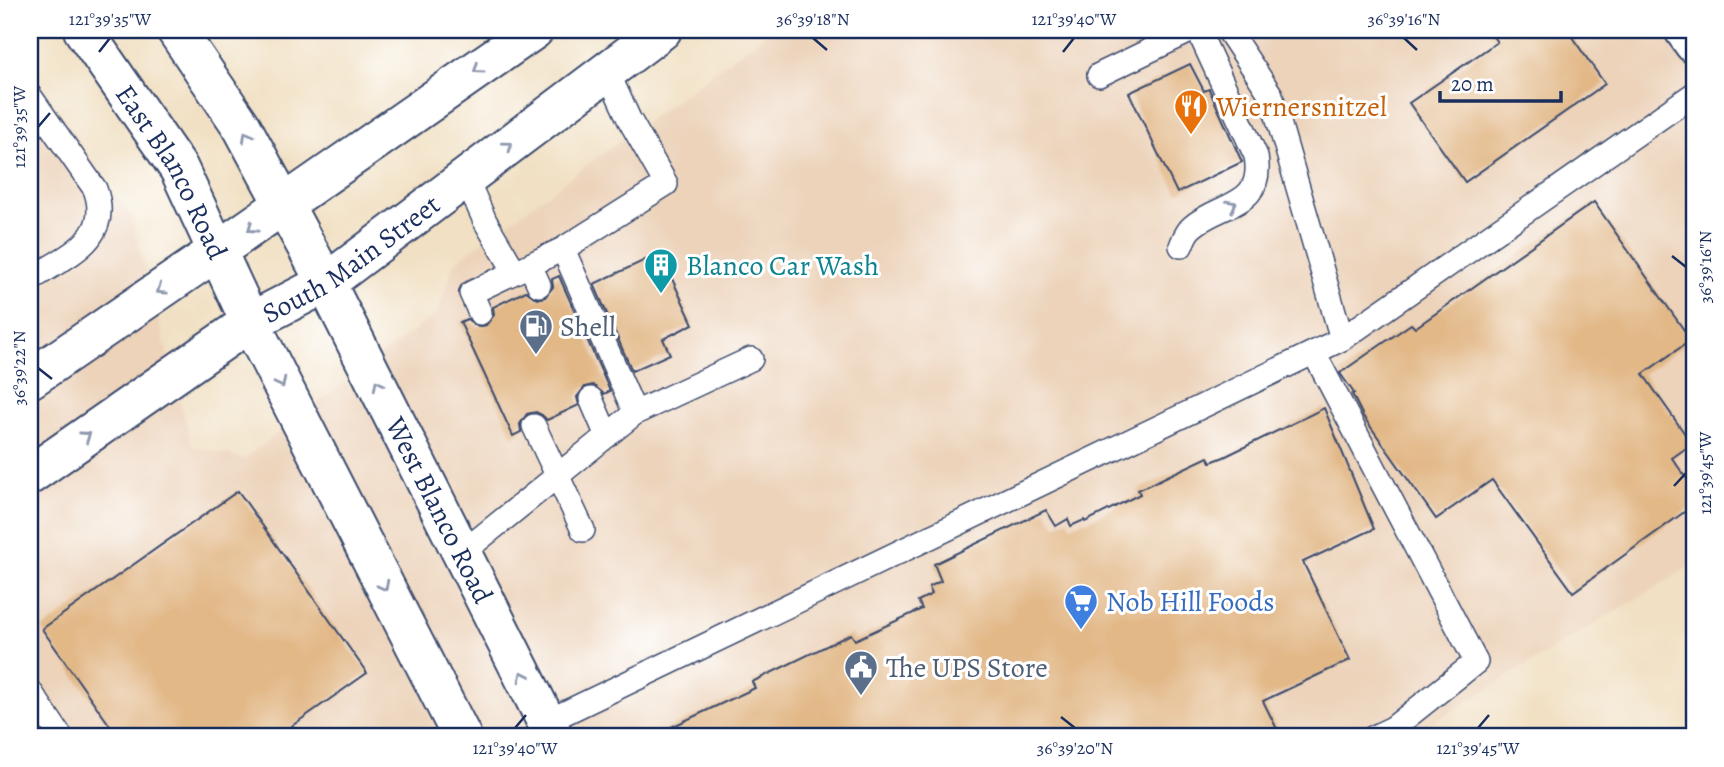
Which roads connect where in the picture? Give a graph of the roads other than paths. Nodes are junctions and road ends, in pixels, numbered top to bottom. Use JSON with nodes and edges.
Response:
{"nodes":[{"id":1,"x":83,"y":30,"type":"edge"},
{"id":2,"x":176,"y":30,"type":"edge"},
{"id":3,"x":534,"y":30,"type":"edge"},
{"id":4,"x":663,"y":30,"type":"edge"},
{"id":5,"x":1192,"y":30,"type":"edge"},
{"id":6,"x":1198,"y":30,"type":"edge"},
{"id":7,"x":1228,"y":30,"type":"edge"},
{"id":8,"x":1684,"y":30,"type":"edge"},
{"id":9,"x":1694,"y":44,"type":"edge"},
{"id":10,"x":607,"y":71,"type":"junction"},
{"id":11,"x":1099,"y":75,"type":"dead end"},
{"id":12,"x":1694,"y":94,"type":"edge"},
{"id":13,"x":30,"y":96,"type":"edge"},
{"id":14,"x":466,"y":178,"type":"junction"},
{"id":15,"x":284,"y":205,"type":"junction"},
{"id":16,"x":1181,"y":246,"type":"dead end"},
{"id":17,"x":564,"y":249,"type":"junction"},
{"id":18,"x":217,"y":251,"type":"junction"},
{"id":19,"x":528,"y":274,"type":"junction"},
{"id":20,"x":30,"y":280,"type":"edge"},
{"id":21,"x":326,"y":283,"type":"junction"},
{"id":22,"x":480,"y":313,"type":"dead end"},
{"id":23,"x":250,"y":322,"type":"junction"},
{"id":24,"x":1342,"y":339,"type":"junction"},
{"id":25,"x":1314,"y":353,"type":"junction"},
{"id":26,"x":751,"y":359,"type":"dead end"},
{"id":27,"x":30,"y":379,"type":"edge"},
{"id":28,"x":591,"y":400,"type":"dead end"},
{"id":29,"x":635,"y":413,"type":"junction"},
{"id":30,"x":534,"y":426,"type":"dead end"},
{"id":31,"x":607,"y":436,"type":"junction"},
{"id":32,"x":30,"y":475,"type":"edge"},
{"id":33,"x":558,"y":477,"type":"junction"},
{"id":34,"x":583,"y":530,"type":"dead end"},
{"id":35,"x":462,"y":552,"type":"junction"},
{"id":36,"x":30,"y":691,"type":"edge"},
{"id":37,"x":550,"y":730,"type":"edge"},
{"id":38,"x":61,"y":737,"type":"edge"},
{"id":39,"x":462,"y":737,"type":"edge"},
{"id":40,"x":1374,"y":737,"type":"edge"}],
"edges":[{"from":1,"to":18,"type":"main road","name":"East Blanco Road"},
{"from":15,"to":2,"type":"main road","one_way":true},
{"from":3,"to":15,"type":"main road","one_way":true},
{"from":4,"to":10,"type":"main road","name":"South Main Street"},
{"from":5,"to":11,"type":"lane"},
{"from":16,"to":6,"type":"lane","one_way":true},
{"from":7,"to":24,"type":"lane"},
{"from":8,"to":9,"type":"main road"},
{"from":14,"to":10,"type":"main road","name":"South Main Street","one_way":true},
{"from":10,"to":17,"type":"lane"},
{"from":12,"to":24,"type":"lane"},
{"from":13,"to":20,"type":"lane"},
{"from":14,"to":19,"type":"lane"},
{"from":14,"to":21,"type":"main road","name":"South Main Street"},
{"from":15,"to":18,"type":"main road","one_way":true},
{"from":15,"to":21,"type":"main road"},
{"from":17,"to":19,"type":"lane"},
{"from":17,"to":29,"type":"lane"},
{"from":18,"to":23,"type":"main road","name":"East Blanco Road"},
{"from":18,"to":27,"type":"main road","one_way":true},
{"from":19,"to":22,"type":"lane"},
{"from":21,"to":23,"type":"main road","name":"South Main Street"},
{"from":35,"to":21,"type":"main road","name":"West Blanco Road","one_way":true},
{"from":32,"to":23,"type":"main road","name":"South Main Street","one_way":true},
{"from":23,"to":39,"type":"main road","one_way":true},
{"from":24,"to":25,"type":"lane"},
{"from":25,"to":37,"type":"lane"},
{"from":25,"to":40,"type":"lane"},
{"from":26,"to":29,"type":"lane"},
{"from":28,"to":31,"type":"lane"},
{"from":29,"to":31,"type":"lane"},
{"from":30,"to":33,"type":"lane"},
{"from":31,"to":33,"type":"lane"},
{"from":33,"to":34,"type":"lane"},
{"from":33,"to":35,"type":"lane"},
{"from":37,"to":35,"type":"main road","name":"West Blanco Road","one_way":true},
{"from":36,"to":38,"type":"lane"}]}
